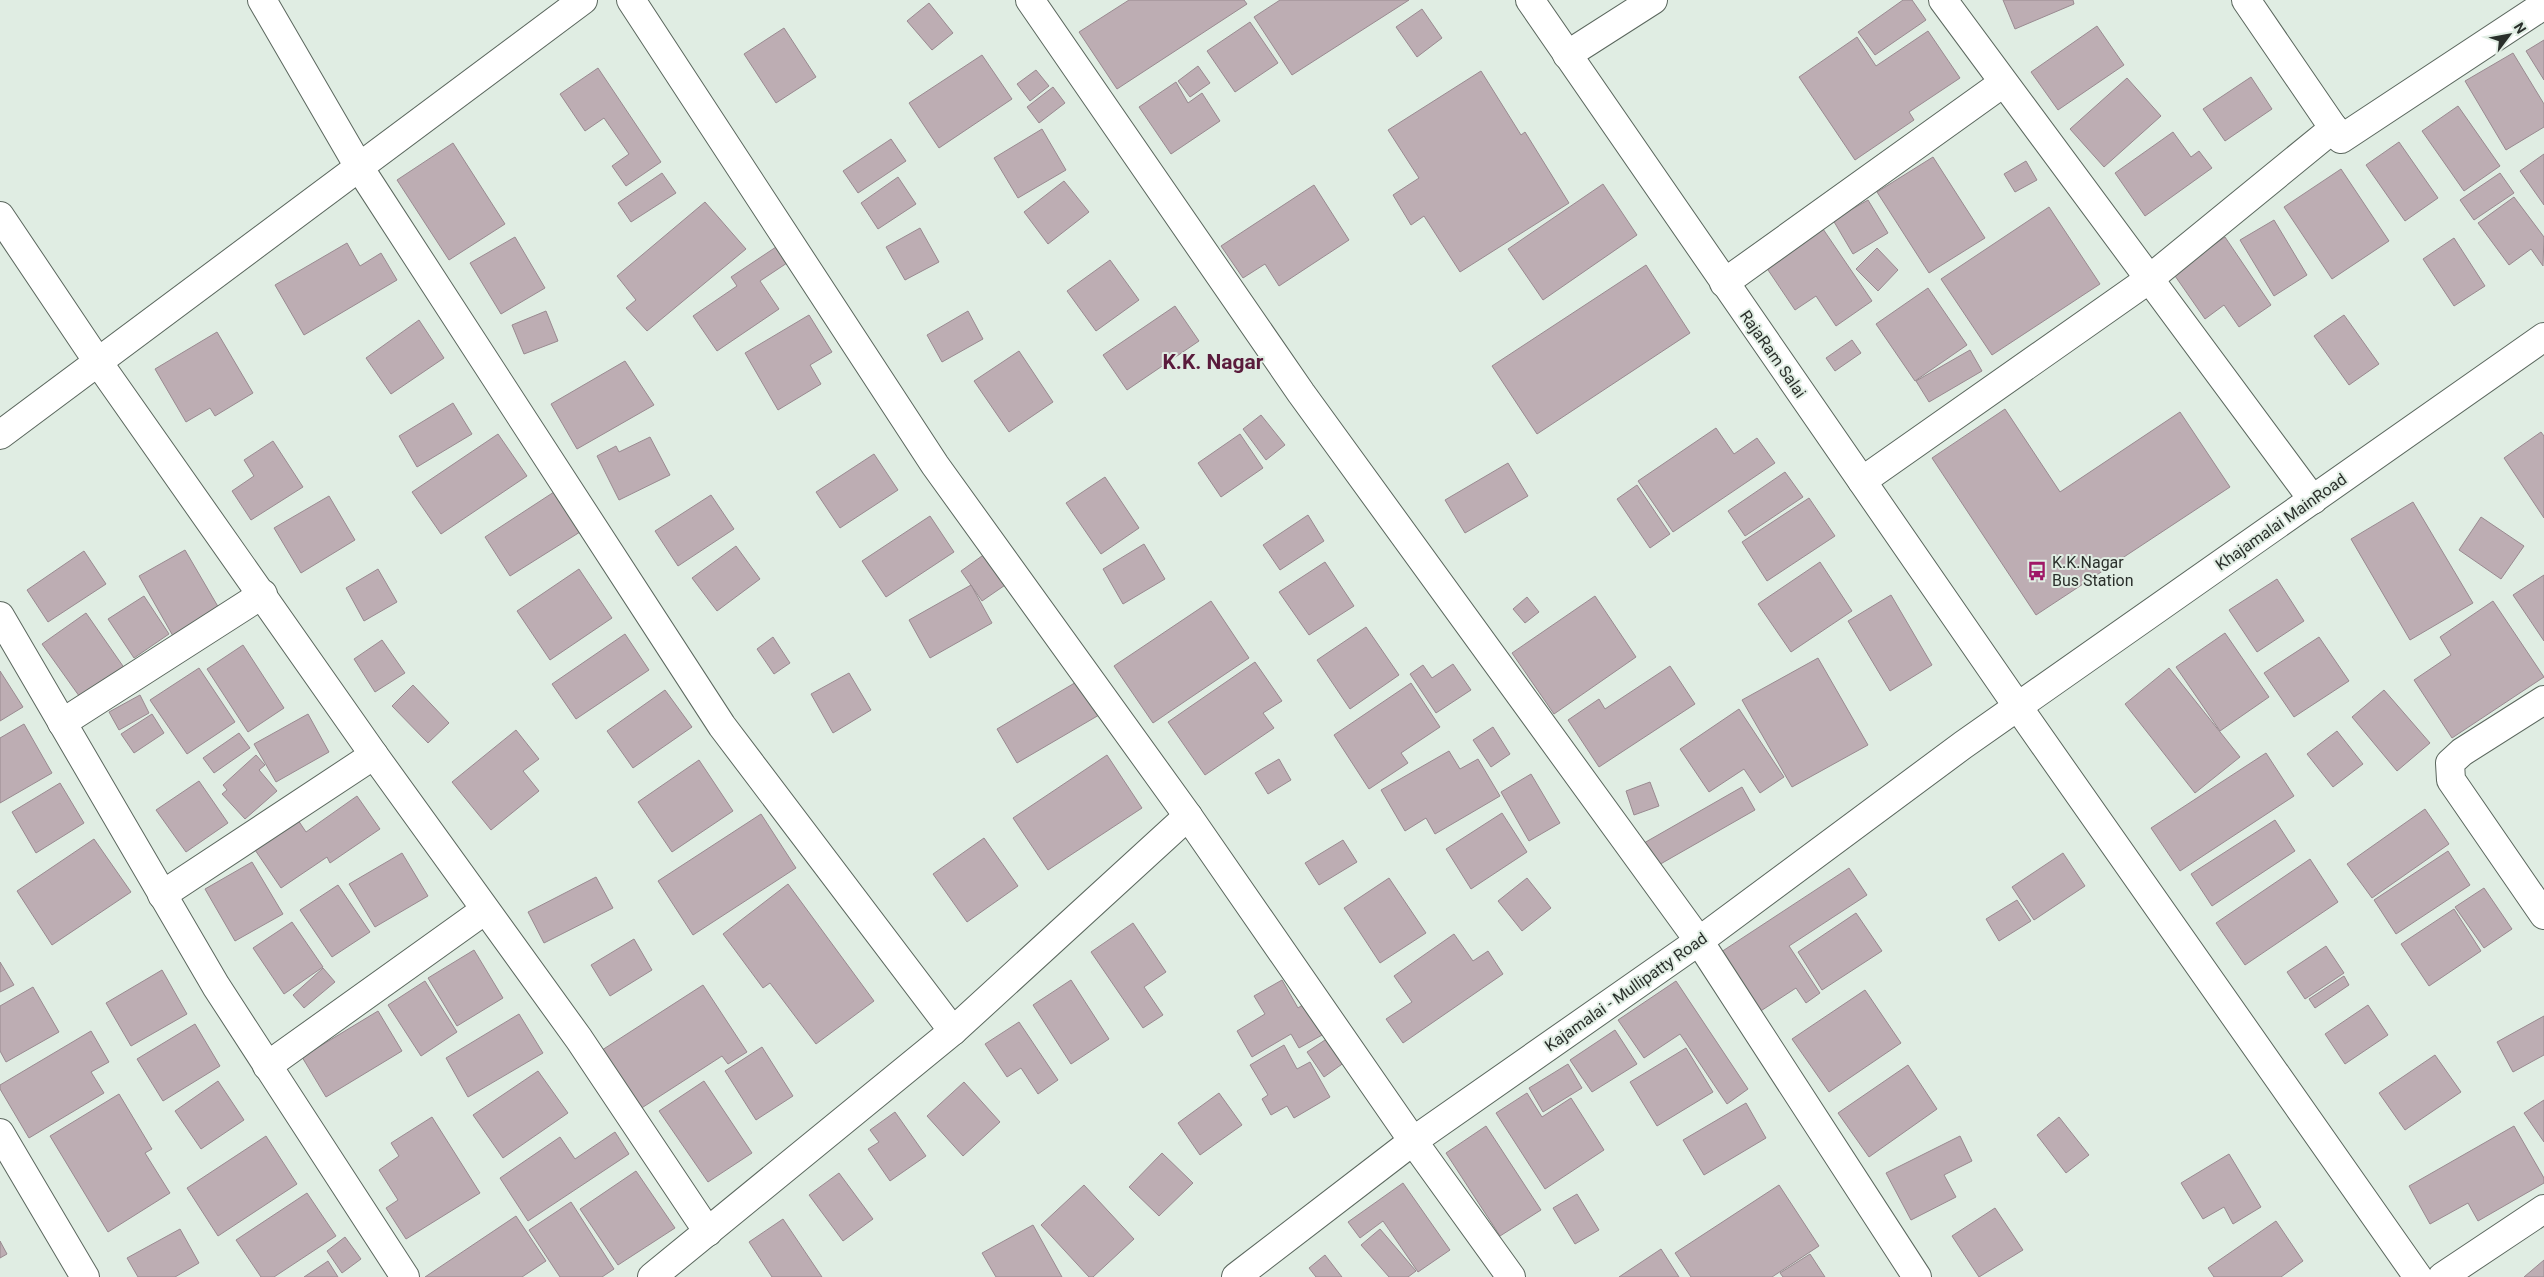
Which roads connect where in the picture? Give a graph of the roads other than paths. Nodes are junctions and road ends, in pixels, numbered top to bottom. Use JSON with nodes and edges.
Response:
{"nodes":[{"id":1,"x":262,"y":0,"type":"edge"},
{"id":2,"x":583,"y":0,"type":"edge"},
{"id":3,"x":631,"y":0,"type":"edge"},
{"id":4,"x":1030,"y":0,"type":"edge"},
{"id":5,"x":1530,"y":0,"type":"edge"},
{"id":6,"x":1653,"y":0,"type":"edge"},
{"id":7,"x":1943,"y":0,"type":"edge"},
{"id":8,"x":2246,"y":0,"type":"edge"},
{"id":9,"x":2544,"y":5,"type":"edge"},
{"id":10,"x":1567,"y":55,"type":"junction"},
{"id":11,"x":2003,"y":83,"type":"junction"},
{"id":12,"x":2334,"y":128,"type":"junction"},
{"id":13,"x":359,"y":167,"type":"junction"},
{"id":14,"x":0,"y":216,"type":"edge"},
{"id":15,"x":2148,"y":280,"type":"junction"},
{"id":16,"x":1724,"y":283,"type":"junction"},
{"id":17,"x":2544,"y":337,"type":"edge"},
{"id":18,"x":98,"y":362,"type":"junction"},
{"id":19,"x":0,"y":435,"type":"edge"},
{"id":20,"x":1862,"y":481,"type":"junction"},
{"id":21,"x":2313,"y":500,"type":"junction"},
{"id":22,"x":263,"y":594,"type":"junction"},
{"id":23,"x":0,"y":616,"type":"edge"},
{"id":24,"x":2544,"y":700,"type":"edge"},
{"id":25,"x":2018,"y":707,"type":"junction"},
{"id":26,"x":62,"y":723,"type":"junction"},
{"id":27,"x":374,"y":755,"type":"junction"},
{"id":28,"x":1188,"y":816,"type":"junction"},
{"id":29,"x":162,"y":895,"type":"junction"},
{"id":30,"x":485,"y":910,"type":"junction"},
{"id":31,"x":2544,"y":915,"type":"edge"},
{"id":32,"x":1699,"y":941,"type":"junction"},
{"id":33,"x":953,"y":1030,"type":"junction"},
{"id":34,"x":267,"y":1066,"type":"junction"},
{"id":35,"x":0,"y":1133,"type":"edge"},
{"id":36,"x":1413,"y":1141,"type":"junction"},
{"id":37,"x":2544,"y":1209,"type":"edge"},
{"id":38,"x":708,"y":1232,"type":"junction"},
{"id":39,"x":85,"y":1277,"type":"edge"},
{"id":40,"x":405,"y":1277,"type":"edge"},
{"id":41,"x":652,"y":1277,"type":"edge"},
{"id":42,"x":1236,"y":1277,"type":"edge"},
{"id":43,"x":1512,"y":1277,"type":"edge"},
{"id":44,"x":1917,"y":1277,"type":"edge"},
{"id":45,"x":2418,"y":1277,"type":"edge"},
{"id":46,"x":2442,"y":1277,"type":"edge"}],
"edges":[{"from":1,"to":13,"type":"street"},
{"from":2,"to":13,"type":"street"},
{"from":3,"to":28,"type":"street"},
{"from":4,"to":32,"type":"street"},
{"from":5,"to":10,"type":"street","name":"RajaRam Salai"},
{"from":6,"to":10,"type":"street"},
{"from":7,"to":11,"type":"street"},
{"from":8,"to":12,"type":"street"},
{"from":9,"to":12,"type":"street"},
{"from":10,"to":16,"type":"street","name":"RajaRam Salai"},
{"from":11,"to":15,"type":"street"},
{"from":11,"to":16,"type":"street"},
{"from":12,"to":15,"type":"street"},
{"from":13,"to":18,"type":"street"},
{"from":13,"to":33,"type":"street"},
{"from":14,"to":18,"type":"street"},
{"from":15,"to":20,"type":"street"},
{"from":15,"to":21,"type":"street"},
{"from":16,"to":20,"type":"street","name":"RajaRam Salai"},
{"from":17,"to":21,"type":"street","name":"Khajamalai MainRoad"},
{"from":18,"to":19,"type":"street"},
{"from":18,"to":22,"type":"street"},
{"from":20,"to":25,"type":"street","name":"RajaRam Salai"},
{"from":21,"to":25,"type":"street","name":"Khajamalai MainRoad"},
{"from":22,"to":26,"type":"street"},
{"from":22,"to":27,"type":"street"},
{"from":23,"to":26,"type":"street"},
{"from":24,"to":31,"type":"street"},
{"from":25,"to":32,"type":"street","name":"Kajamalai - Mullipatty Road"},
{"from":25,"to":45,"type":"street","name":"RajaRam Salai"},
{"from":26,"to":29,"type":"street"},
{"from":27,"to":29,"type":"street"},
{"from":27,"to":30,"type":"street"},
{"from":28,"to":33,"type":"street"},
{"from":28,"to":36,"type":"street"},
{"from":29,"to":34,"type":"street"},
{"from":30,"to":34,"type":"street"},
{"from":30,"to":38,"type":"street"},
{"from":32,"to":36,"type":"street","name":"Kajamalai - Mullipatty Road"},
{"from":32,"to":44,"type":"street"},
{"from":33,"to":38,"type":"street"},
{"from":34,"to":40,"type":"street"},
{"from":35,"to":39,"type":"street"},
{"from":36,"to":42,"type":"street","name":"Kajamalai - Mullipatty Road"},
{"from":36,"to":43,"type":"street"},
{"from":37,"to":46,"type":"street"},
{"from":38,"to":41,"type":"street"}]}
